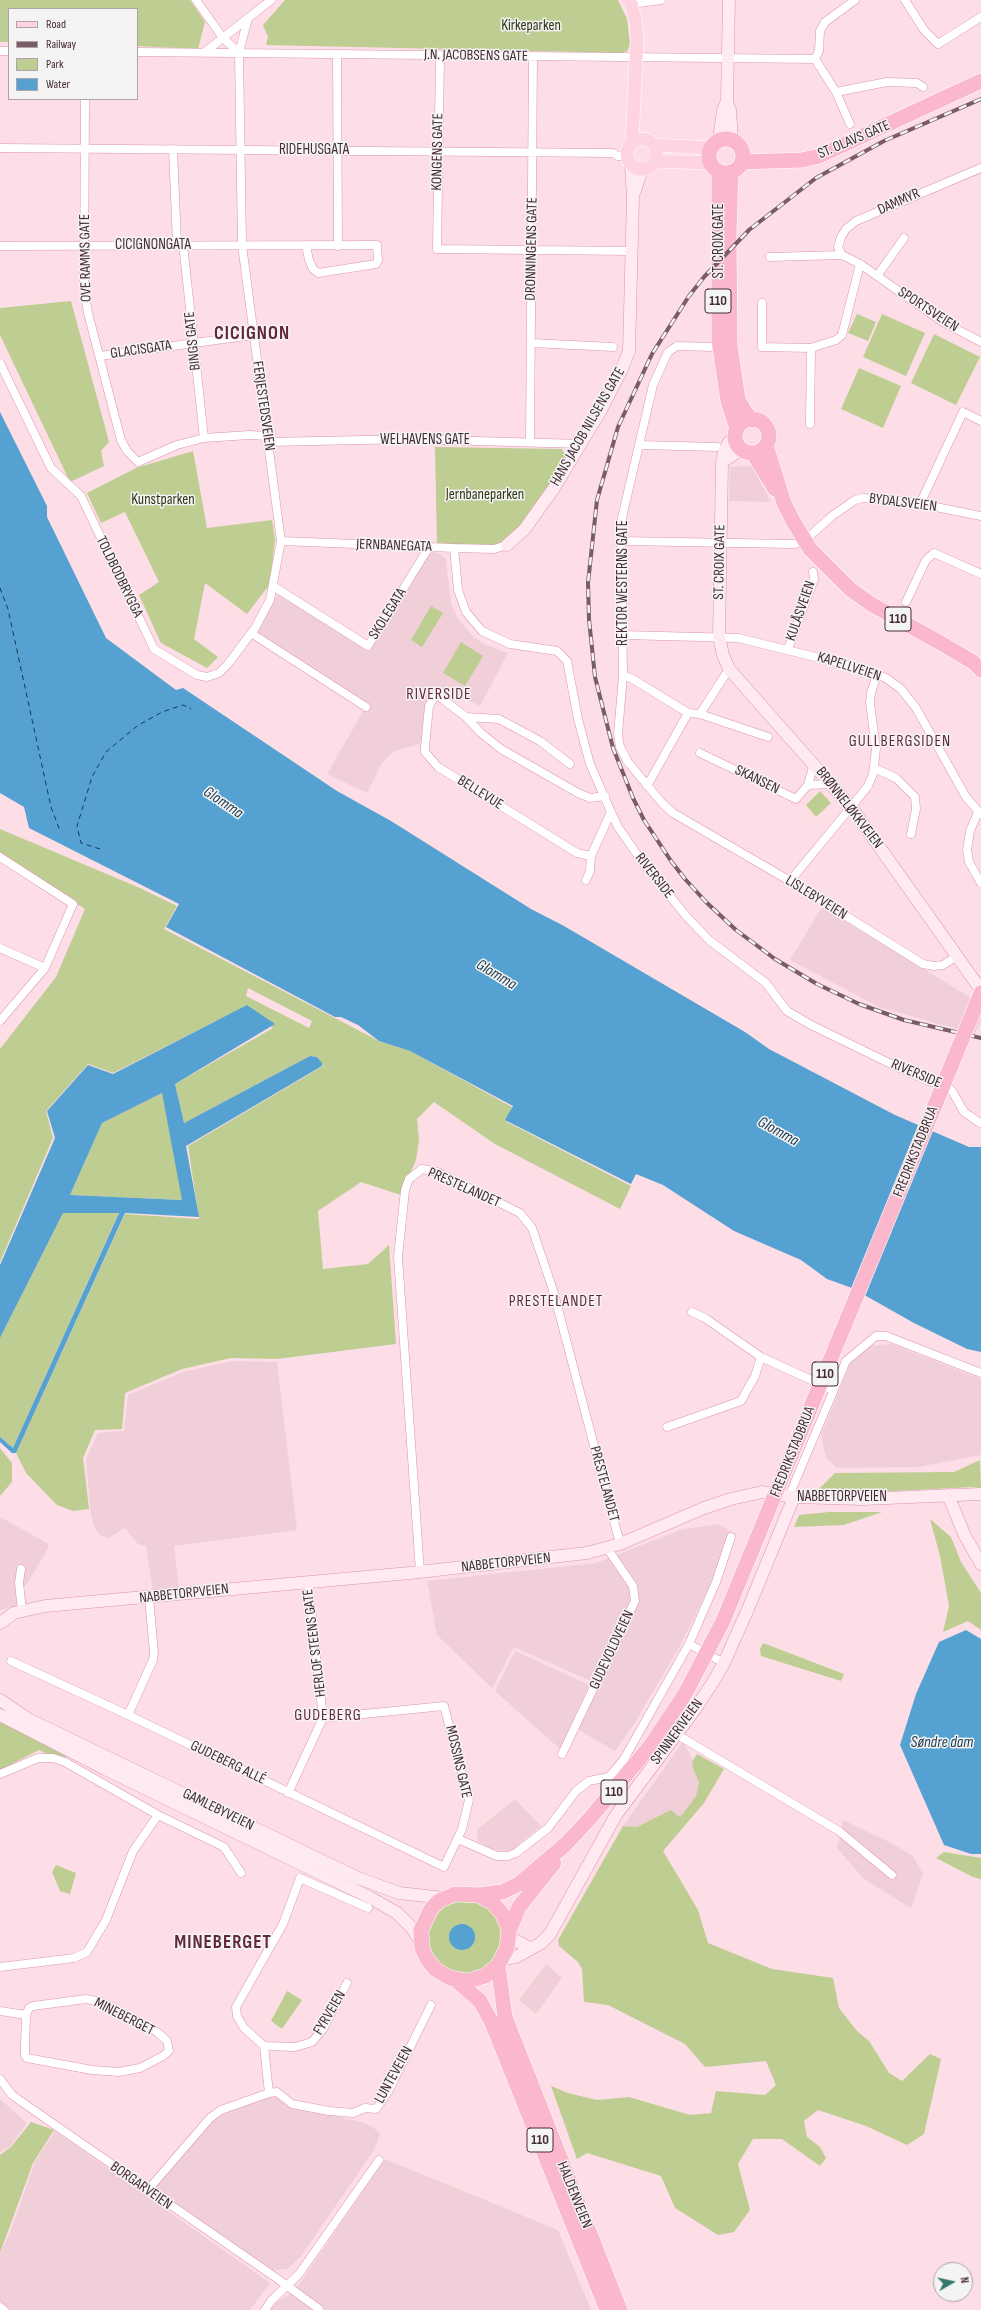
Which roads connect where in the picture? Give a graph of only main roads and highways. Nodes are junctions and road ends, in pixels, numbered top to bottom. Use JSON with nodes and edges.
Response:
{"nodes":[{"id":1,"x":629,"y":2,"type":"edge"},
{"id":2,"x":981,"y":81,"type":"edge"},
{"id":3,"x":916,"y":110,"type":"junction"},
{"id":4,"x":637,"y":140,"type":"junction"},
{"id":5,"x":654,"y":145,"type":"junction"},
{"id":6,"x":726,"y":156,"type":"junction"},
{"id":7,"x":655,"y":161,"type":"junction"},
{"id":8,"x":780,"y":161,"type":"junction"},
{"id":9,"x":730,"y":199,"type":"junction"},
{"id":10,"x":752,"y":420,"type":"junction"},
{"id":11,"x":736,"y":433,"type":"junction"},
{"id":12,"x":766,"y":445,"type":"junction"},
{"id":13,"x":748,"y":452,"type":"junction"},
{"id":14,"x":784,"y":503,"type":"junction"},
{"id":15,"x":981,"y":670,"type":"edge"},
{"id":16,"x":981,"y":993,"type":"edge"},
{"id":17,"x":570,"y":1840,"type":"junction"},
{"id":18,"x":478,"y":1895,"type":"junction"},
{"id":19,"x":509,"y":1934,"type":"junction"},
{"id":20,"x":501,"y":1962,"type":"junction"},
{"id":21,"x":456,"y":1980,"type":"junction"},
{"id":22,"x":607,"y":2310,"type":"edge"},
{"id":23,"x":620,"y":2310,"type":"edge"}],
"edges":[{"from":1,"to":4,"type":"main road"},
{"from":2,"to":3,"type":"highway","name":"ST. OLAVS GATE","number":"110"},
{"from":3,"to":6,"type":"highway","name":"ST. OLAVS GATE","number":"110"},
{"from":3,"to":8,"type":"highway","name":"ST. OLAVS GATE","number":"110"},
{"from":4,"to":5,"type":"main road"},
{"from":4,"to":7,"type":"main road"},
{"from":5,"to":6,"type":"main road"},
{"from":5,"to":7,"type":"main road"},
{"from":6,"to":7,"type":"main road"},
{"from":6,"to":8,"type":"highway","name":"ST. OLAVS GATE","number":"110"},
{"from":6,"to":9,"type":"highway","name":"ST. CROIX GATE","number":"110"},
{"from":6,"to":11,"type":"highway","name":"ST. CROIX GATE","number":"110"},
{"from":8,"to":9,"type":"highway","number":"110"},
{"from":9,"to":10,"type":"highway","name":"ST. CROIX GATE","number":"110"},
{"from":10,"to":11,"type":"highway"},
{"from":10,"to":12,"type":"highway","number":"110"},
{"from":11,"to":13,"type":"highway","number":"110"},
{"from":12,"to":13,"type":"highway"},
{"from":12,"to":14,"type":"highway","number":"110"},
{"from":13,"to":14,"type":"highway","number":"110"},
{"from":14,"to":15,"type":"highway","number":"110","bridge":true},
{"from":16,"to":17,"type":"highway","name":"FREDRIKSTADBRUA","number":"110","bridge":true},
{"from":17,"to":18,"type":"highway","number":"110"},
{"from":17,"to":19,"type":"highway","number":"110"},
{"from":18,"to":19,"type":"highway","number":"110"},
{"from":18,"to":21,"type":"highway","number":"110"},
{"from":19,"to":20,"type":"highway","number":"110"},
{"from":20,"to":21,"type":"highway"},
{"from":20,"to":23,"type":"highway","name":"HALDENVEIEN","number":"110"},
{"from":21,"to":22,"type":"highway","name":"HALDENVEIEN","number":"110"}]}
